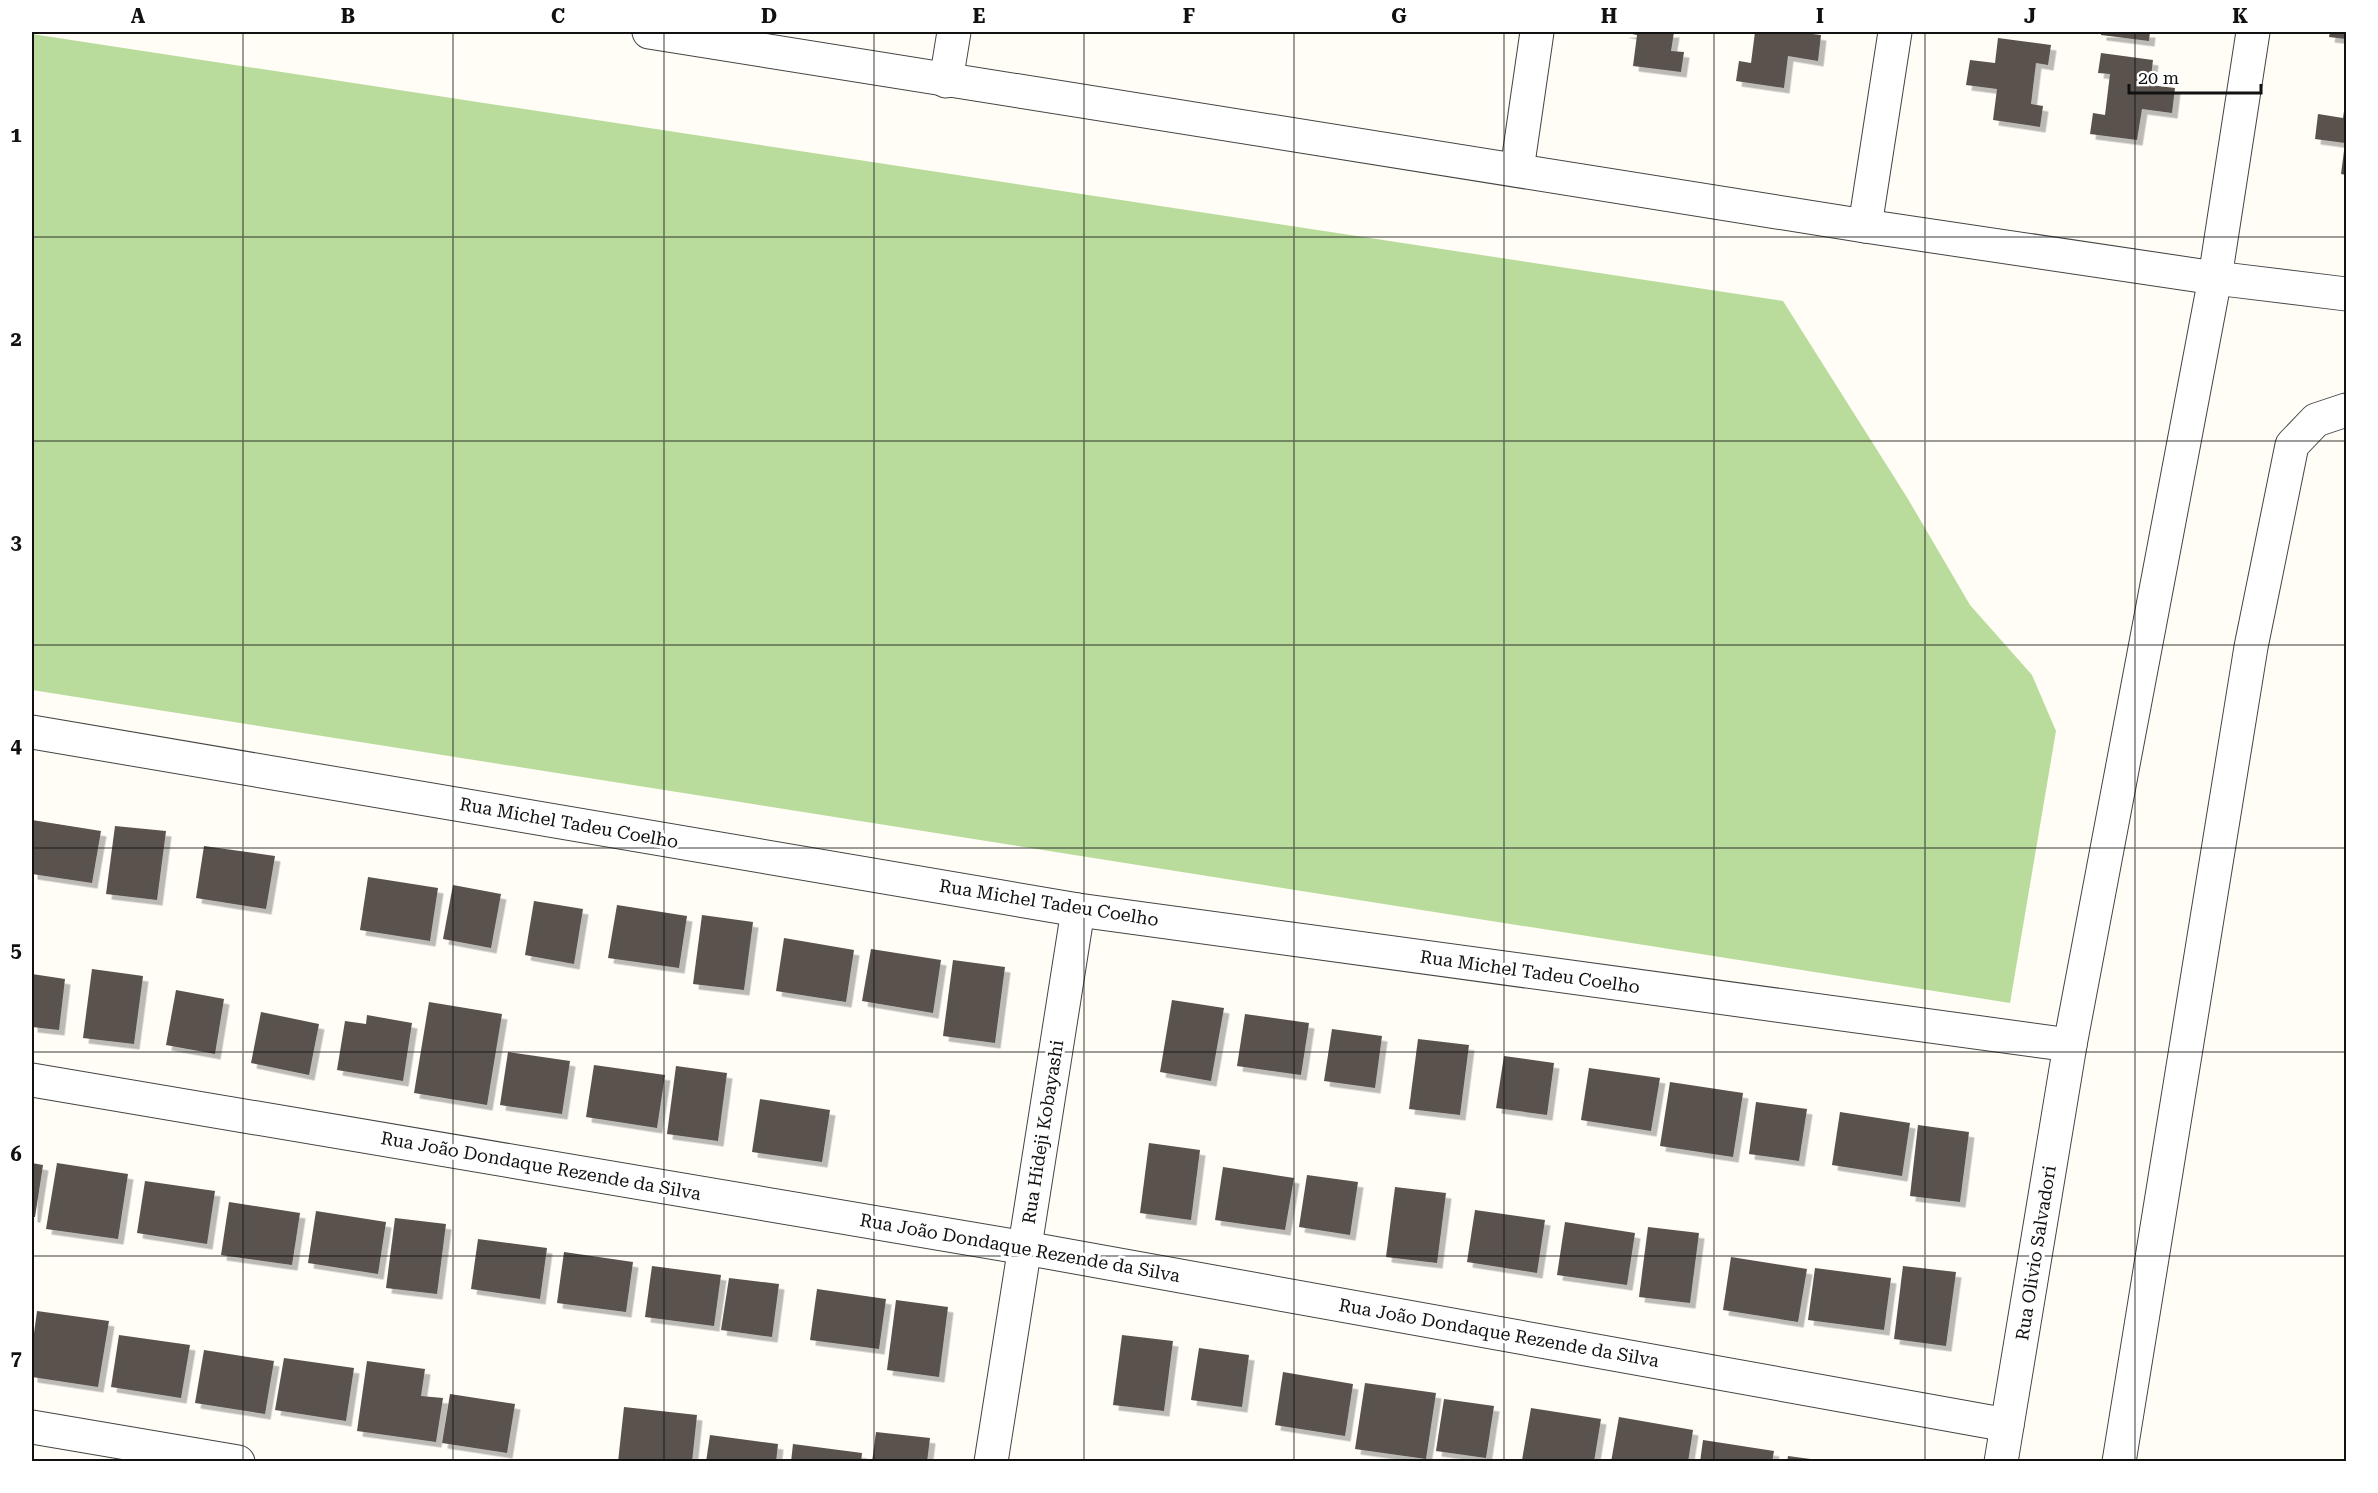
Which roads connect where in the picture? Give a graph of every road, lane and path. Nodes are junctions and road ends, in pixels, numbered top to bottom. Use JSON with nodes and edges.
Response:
{"nodes":[{"id":1,"x":649,"y":32,"type":"edge"},
{"id":2,"x":954,"y":32,"type":"edge"},
{"id":3,"x":1537,"y":32,"type":"edge"},
{"id":4,"x":1895,"y":32,"type":"edge"},
{"id":5,"x":2253,"y":32,"type":"edge"},
{"id":6,"x":946,"y":81,"type":"junction"},
{"id":7,"x":1517,"y":170,"type":"junction"},
{"id":8,"x":1865,"y":226,"type":"junction"},
{"id":9,"x":2215,"y":278,"type":"junction"},
{"id":10,"x":2346,"y":294,"type":"edge"},
{"id":11,"x":2346,"y":410,"type":"edge"},
{"id":12,"x":32,"y":732,"type":"edge"},
{"id":13,"x":1078,"y":910,"type":"junction"},
{"id":14,"x":2070,"y":1045,"type":"junction"},
{"id":15,"x":32,"y":1080,"type":"edge"},
{"id":16,"x":1025,"y":1248,"type":"junction"},
{"id":17,"x":2007,"y":1425,"type":"junction"},
{"id":18,"x":32,"y":1427,"type":"edge"},
{"id":19,"x":238,"y":1461,"type":"edge"},
{"id":20,"x":991,"y":1461,"type":"edge"},
{"id":21,"x":2001,"y":1461,"type":"edge"},
{"id":22,"x":2119,"y":1461,"type":"edge"}],
"edges":[{"from":1,"to":6,"type":"street"},
{"from":2,"to":6,"type":"street"},
{"from":3,"to":7,"type":"street"},
{"from":4,"to":8,"type":"street"},
{"from":5,"to":9,"type":"street","name":"Rua Olivio Salvadori"},
{"from":6,"to":7,"type":"street"},
{"from":7,"to":8,"type":"street"},
{"from":8,"to":9,"type":"street"},
{"from":9,"to":10,"type":"street"},
{"from":9,"to":14,"type":"street","name":"Rua Olivio Salvadori"},
{"from":11,"to":22,"type":"street"},
{"from":12,"to":13,"type":"street","name":"Rua Michel Tadeu Coelho"},
{"from":13,"to":14,"type":"street","name":"Rua Michel Tadeu Coelho"},
{"from":13,"to":16,"type":"street","name":"Rua Hideji Kobayashi"},
{"from":14,"to":17,"type":"street","name":"Rua Olivio Salvadori"},
{"from":15,"to":16,"type":"street","name":"Rua João Dondaque Rezende da Silva"},
{"from":16,"to":17,"type":"street","name":"Rua João Dondaque Rezende da Silva"},
{"from":16,"to":20,"type":"street","name":"Rua Hideji Kobayashi"},
{"from":17,"to":21,"type":"street","name":"Rua Olivio Salvadori"},
{"from":18,"to":19,"type":"street"}]}
